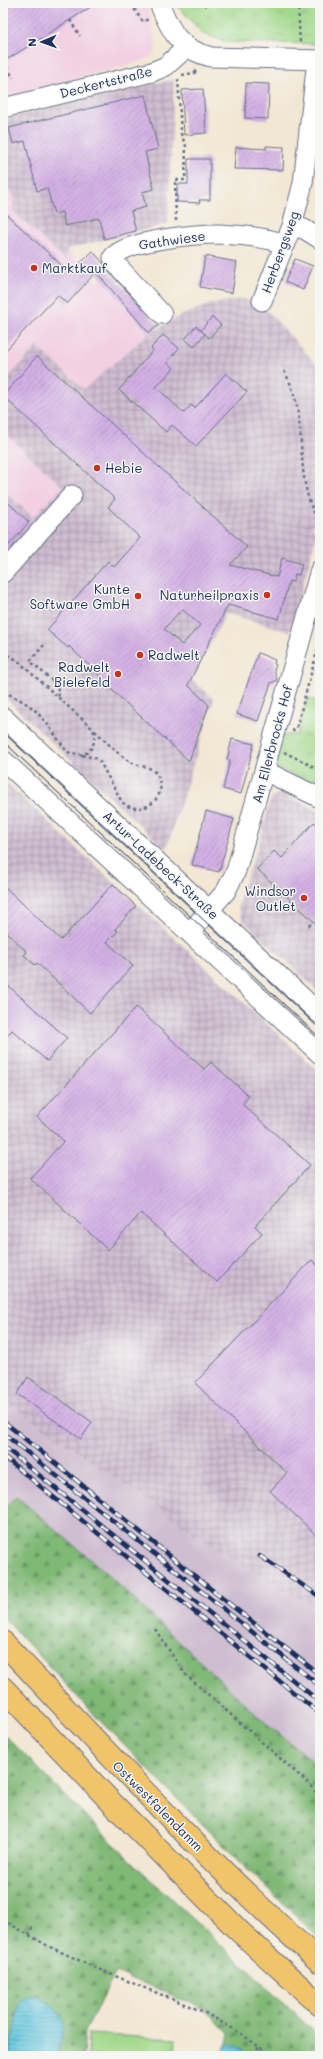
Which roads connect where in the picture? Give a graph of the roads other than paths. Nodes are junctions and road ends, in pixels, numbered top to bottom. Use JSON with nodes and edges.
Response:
{"nodes":[{"id":1,"x":159,"y":3,"type":"edge"},
{"id":2,"x":186,"y":48,"type":"junction"},
{"id":3,"x":319,"y":60,"type":"edge"},
{"id":4,"x":3,"y":108,"type":"edge"},
{"id":5,"x":292,"y":226,"type":"junction"},
{"id":6,"x":320,"y":239,"type":"edge"},
{"id":7,"x":286,"y":244,"type":"junction"},
{"id":8,"x":262,"y":301,"type":"dead end"},
{"id":9,"x":162,"y":314,"type":"dead end"},
{"id":10,"x":72,"y":495,"type":"dead end"},
{"id":11,"x":6,"y":562,"type":"edge"},
{"id":12,"x":319,"y":576,"type":"edge"},
{"id":13,"x":3,"y":717,"type":"edge"},
{"id":14,"x":3,"y":760,"type":"edge"},
{"id":15,"x":265,"y":771,"type":"junction"},
{"id":16,"x":320,"y":798,"type":"edge"},
{"id":17,"x":210,"y":911,"type":"junction"},
{"id":18,"x":190,"y":932,"type":"junction"},
{"id":19,"x":320,"y":1014,"type":"edge"},
{"id":20,"x":320,"y":1054,"type":"edge"},
{"id":21,"x":3,"y":1642,"type":"edge"},
{"id":22,"x":3,"y":1688,"type":"edge"},
{"id":23,"x":320,"y":1962,"type":"edge"},
{"id":24,"x":320,"y":2005,"type":"edge"}],
"edges":[{"from":1,"to":2,"type":"street"},
{"from":2,"to":3,"type":"street"},
{"from":2,"to":4,"type":"street","name":"Deckertstraße"},
{"from":3,"to":5,"type":"street","name":"Herbergsweg"},
{"from":5,"to":6,"type":"street"},
{"from":5,"to":7,"type":"street","name":"Herbergsweg"},
{"from":7,"to":8,"type":"street","name":"Herbergsweg"},
{"from":7,"to":9,"type":"street","name":"Gathwiese"},
{"from":10,"to":11,"type":"street"},
{"from":12,"to":15,"type":"street","name":"Am Ellerbrocks Hof"},
{"from":13,"to":17,"type":"street","name":"Artur-Ladebeck-Straße"},
{"from":14,"to":18,"type":"street"},
{"from":15,"to":16,"type":"street"},
{"from":15,"to":17,"type":"street","name":"Am Ellerbrocks Hof"},
{"from":17,"to":18,"type":"street","name":"Am Ellerbrocks Hof"},
{"from":17,"to":19,"type":"street","name":"Artur-Ladebeck-Straße"},
{"from":18,"to":20,"type":"street"},
{"from":21,"to":23,"type":"highway","name":"Ostwestfalendamm"},
{"from":22,"to":24,"type":"highway"}]}
